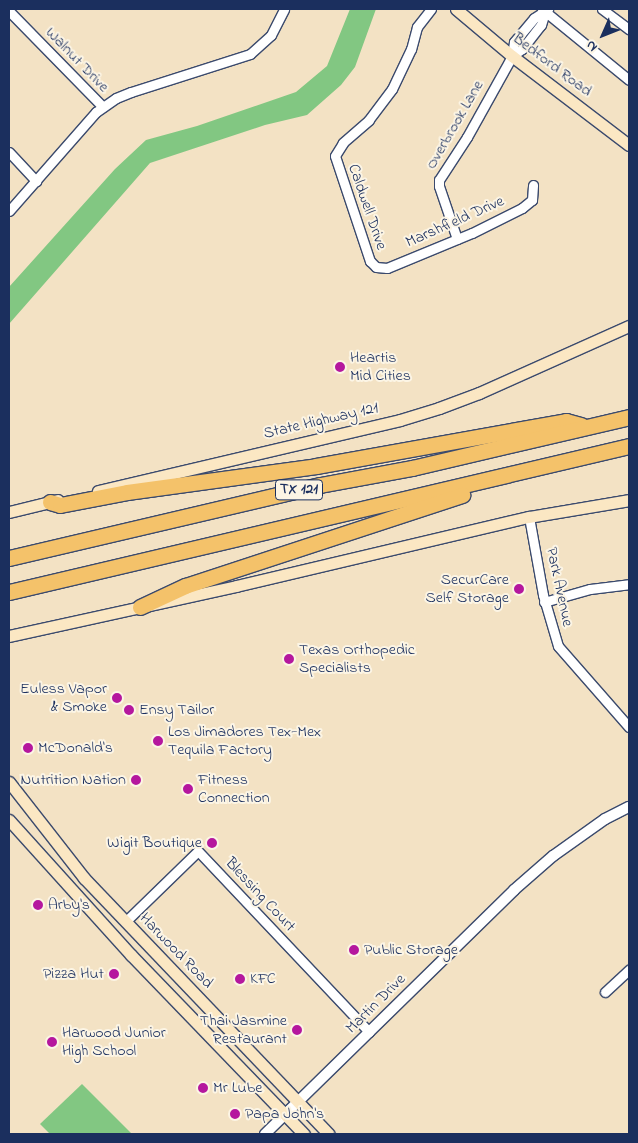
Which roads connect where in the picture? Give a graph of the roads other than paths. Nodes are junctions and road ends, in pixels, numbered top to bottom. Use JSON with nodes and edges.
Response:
{"nodes":[{"id":1,"x":284,"y":9,"type":"edge"},
{"id":2,"x":431,"y":9,"type":"edge"},
{"id":3,"x":456,"y":9,"type":"edge"},
{"id":4,"x":545,"y":10,"type":"edge"},
{"id":5,"x":608,"y":10,"type":"edge"},
{"id":6,"x":9,"y":11,"type":"edge"},
{"id":7,"x":629,"y":29,"type":"edge"},
{"id":8,"x":512,"y":56,"type":"junction"},
{"id":9,"x":629,"y":80,"type":"edge"},
{"id":10,"x":102,"y":108,"type":"junction"},
{"id":11,"x":629,"y":145,"type":"edge"},
{"id":12,"x":9,"y":152,"type":"edge"},
{"id":13,"x":36,"y":182,"type":"junction"},
{"id":14,"x":533,"y":185,"type":"dead end"},
{"id":15,"x":9,"y":211,"type":"edge"},
{"id":16,"x":457,"y":240,"type":"junction"},
{"id":17,"x":374,"y":265,"type":"joint"},
{"id":18,"x":629,"y":326,"type":"edge"},
{"id":19,"x":629,"y":417,"type":"edge"},
{"id":20,"x":590,"y":427,"type":"junction"},
{"id":21,"x":629,"y":446,"type":"edge"},
{"id":22,"x":544,"y":464,"type":"junction"},
{"id":23,"x":629,"y":500,"type":"edge"},
{"id":24,"x":50,"y":502,"type":"junction"},
{"id":25,"x":9,"y":512,"type":"edge"},
{"id":26,"x":529,"y":517,"type":"junction"},
{"id":27,"x":9,"y":558,"type":"edge"},
{"id":28,"x":629,"y":584,"type":"edge"},
{"id":29,"x":9,"y":592,"type":"edge"},
{"id":30,"x":544,"y":602,"type":"junction"},
{"id":31,"x":140,"y":607,"type":"junction"},
{"id":32,"x":9,"y":636,"type":"edge"},
{"id":33,"x":625,"y":716,"type":"edge"},
{"id":34,"x":629,"y":727,"type":"edge"},
{"id":35,"x":9,"y":782,"type":"edge"},
{"id":36,"x":629,"y":806,"type":"edge"},
{"id":37,"x":9,"y":820,"type":"edge"},
{"id":38,"x":42,"y":825,"type":"junction"},
{"id":39,"x":25,"y":840,"type":"junction"},
{"id":40,"x":126,"y":921,"type":"junction"},
{"id":41,"x":112,"y":934,"type":"junction"},
{"id":42,"x":629,"y":970,"type":"edge"},
{"id":43,"x":605,"y":992,"type":"dead end"},
{"id":44,"x":208,"y":1008,"type":"junction"},
{"id":45,"x":192,"y":1017,"type":"junction"},
{"id":46,"x":369,"y":1032,"type":"junction"},
{"id":47,"x":298,"y":1102,"type":"junction"},
{"id":48,"x":285,"y":1115,"type":"junction"},
{"id":49,"x":265,"y":1134,"type":"edge"},
{"id":50,"x":304,"y":1134,"type":"edge"},
{"id":51,"x":329,"y":1134,"type":"edge"}],
"edges":[{"from":1,"to":10,"type":"street"},
{"from":2,"to":17,"type":"street","name":"Caldwell Drive"},
{"from":3,"to":8,"type":"main road","name":"Bedford Road"},
{"from":4,"to":8,"type":"street","name":"Overbrook Lane"},
{"from":4,"to":9,"type":"street"},
{"from":5,"to":7,"type":"street"},
{"from":6,"to":10,"type":"street","name":"Walnut Drive"},
{"from":8,"to":11,"type":"main road","name":"Bedford Road"},
{"from":8,"to":16,"type":"street","name":"Overbrook Lane"},
{"from":10,"to":13,"type":"street"},
{"from":12,"to":13,"type":"street"},
{"from":13,"to":15,"type":"street"},
{"from":14,"to":16,"type":"street","name":"Marshfield Drive"},
{"from":16,"to":17,"type":"street","name":"Marshfield Drive"},
{"from":18,"to":24,"type":"main road","name":"State Highway 121"},
{"from":19,"to":20,"type":"highway","number":"TX 121"},
{"from":20,"to":24,"type":"highway"},
{"from":20,"to":27,"type":"highway","number":"TX 121"},
{"from":21,"to":22,"type":"highway","number":"TX 121"},
{"from":22,"to":29,"type":"highway","number":"TX 121"},
{"from":22,"to":31,"type":"highway"},
{"from":23,"to":26,"type":"main road"},
{"from":24,"to":25,"type":"main road","name":"State Highway 121"},
{"from":26,"to":30,"type":"street","name":"Park Avenue"},
{"from":26,"to":31,"type":"main road"},
{"from":28,"to":30,"type":"street"},
{"from":30,"to":33,"type":"street","name":"Park Avenue"},
{"from":31,"to":32,"type":"main road"},
{"from":33,"to":34,"type":"street","name":"Park Avenue"},
{"from":35,"to":38,"type":"main road","name":"Harwood Road"},
{"from":36,"to":46,"type":"street","name":"Martin Drive"},
{"from":37,"to":39,"type":"main road"},
{"from":38,"to":39,"type":"main road"},
{"from":38,"to":40,"type":"main road","name":"Harwood Road"},
{"from":39,"to":41,"type":"main road"},
{"from":40,"to":41,"type":"main road"},
{"from":40,"to":44,"type":"main road","name":"Harwood Road"},
{"from":40,"to":46,"type":"street","name":"Blessing Court"},
{"from":41,"to":45,"type":"main road"},
{"from":42,"to":43,"type":"street"},
{"from":44,"to":45,"type":"main road"},
{"from":44,"to":47,"type":"main road","name":"Harwood Road"},
{"from":45,"to":48,"type":"main road"},
{"from":46,"to":47,"type":"street","name":"Martin Drive"},
{"from":47,"to":48,"type":"street","name":"Martin Drive"},
{"from":47,"to":51,"type":"main road","name":"Harwood Road"},
{"from":48,"to":49,"type":"street","name":"Martin Drive"},
{"from":48,"to":50,"type":"main road"}]}
